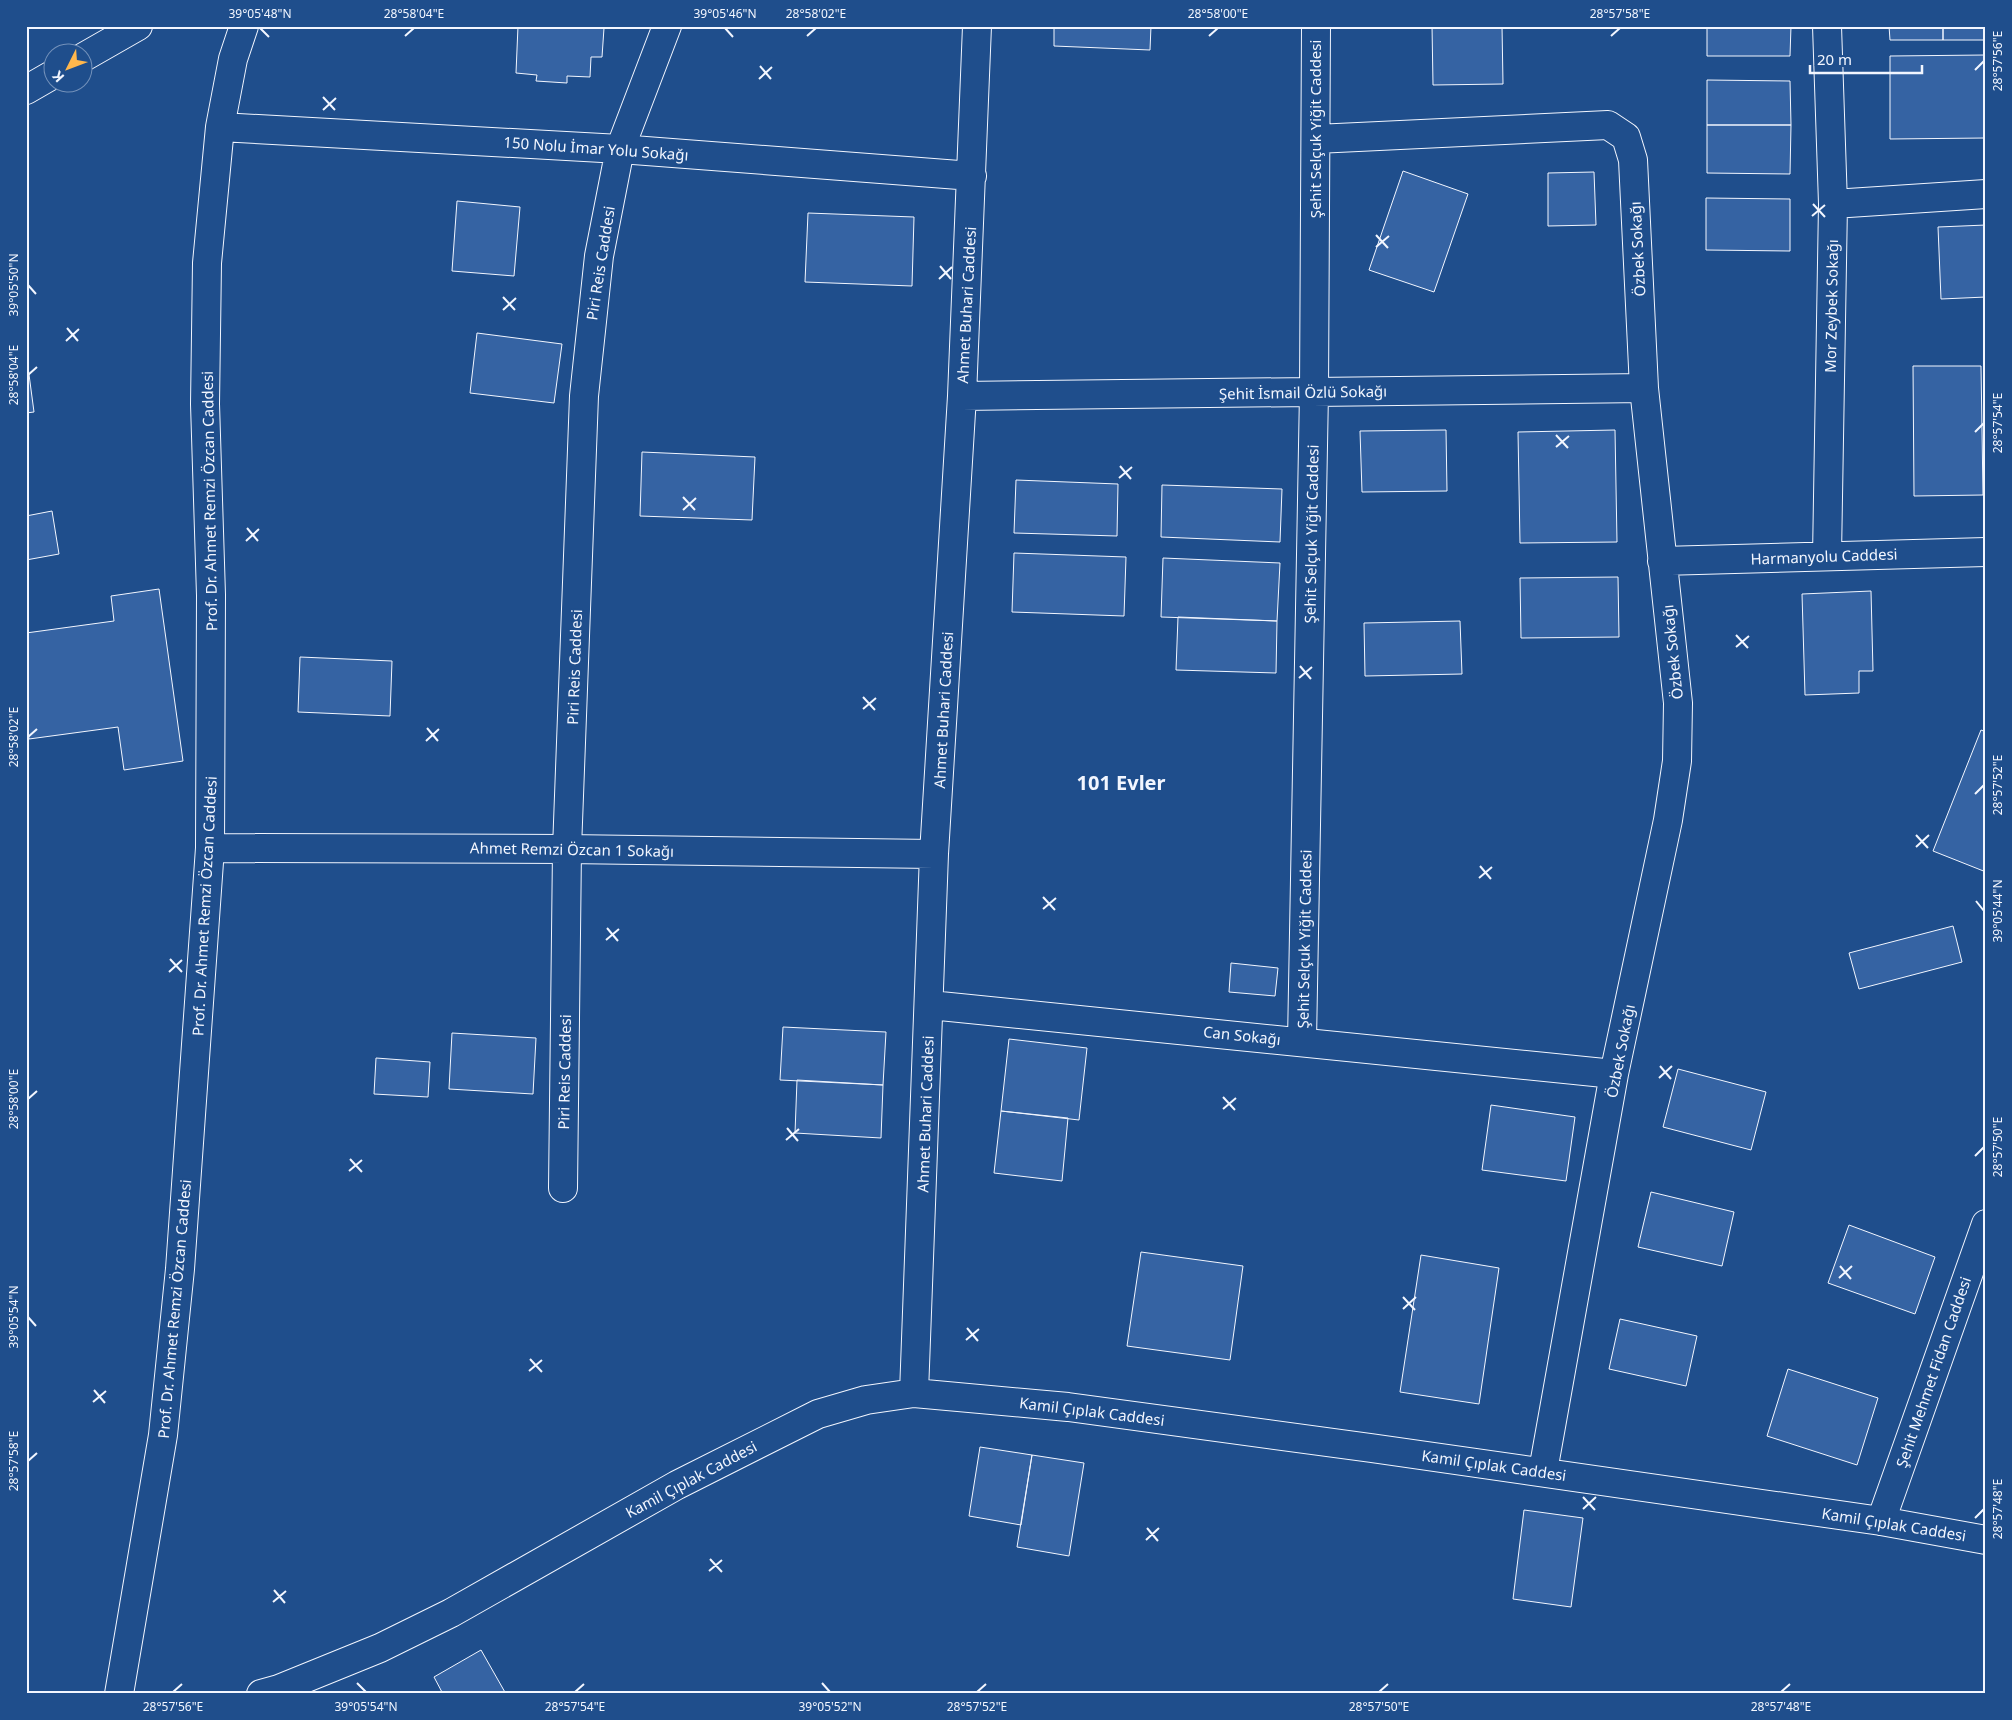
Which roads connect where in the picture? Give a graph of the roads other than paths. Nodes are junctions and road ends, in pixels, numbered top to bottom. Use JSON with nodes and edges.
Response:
{"nodes":[{"id":1,"x":138,"y":26,"type":"edge"},
{"id":2,"x":244,"y":26,"type":"edge"},
{"id":3,"x":667,"y":26,"type":"edge"},
{"id":4,"x":977,"y":26,"type":"edge"},
{"id":5,"x":1316,"y":26,"type":"edge"},
{"id":6,"x":1827,"y":26,"type":"edge"},
{"id":7,"x":92,"y":52,"type":"edge"},
{"id":8,"x":42,"y":81,"type":"edge"},
{"id":9,"x":26,"y":90,"type":"edge"},
{"id":10,"x":220,"y":127,"type":"junction"},
{"id":11,"x":1316,"y":139,"type":"junction"},
{"id":12,"x":620,"y":149,"type":"junction"},
{"id":13,"x":972,"y":176,"type":"junction"},
{"id":14,"x":1986,"y":194,"type":"edge"},
{"id":15,"x":1833,"y":204,"type":"junction"},
{"id":16,"x":1644,"y":388,"type":"junction"},
{"id":17,"x":1314,"y":392,"type":"junction"},
{"id":18,"x":962,"y":396,"type":"junction"},
{"id":19,"x":1986,"y":552,"type":"edge"},
{"id":20,"x":1826,"y":556,"type":"junction"},
{"id":21,"x":1662,"y":561,"type":"junction"},
{"id":22,"x":210,"y":848,"type":"junction"},
{"id":23,"x":567,"y":848,"type":"junction"},
{"id":24,"x":934,"y":854,"type":"junction"},
{"id":25,"x":930,"y":1005,"type":"junction"},
{"id":26,"x":1302,"y":1041,"type":"junction"},
{"id":27,"x":1614,"y":1074,"type":"junction"},
{"id":28,"x":563,"y":1188,"type":"dead end"},
{"id":29,"x":1986,"y":1224,"type":"edge"},
{"id":30,"x":914,"y":1393,"type":"junction"},
{"id":31,"x":1542,"y":1471,"type":"junction"},
{"id":32,"x":1881,"y":1521,"type":"junction"},
{"id":33,"x":1986,"y":1540,"type":"edge"},
{"id":34,"x":119,"y":1694,"type":"edge"},
{"id":35,"x":260,"y":1694,"type":"edge"}],
"edges":[{"from":1,"to":7,"type":"street"},
{"from":2,"to":10,"type":"street","name":"Prof. Dr. Ahmet Remzi Özcan Caddesi"},
{"from":3,"to":12,"type":"street","name":"Piri Reis Caddesi"},
{"from":4,"to":13,"type":"street","name":"Ahmet Buhari Caddesi"},
{"from":5,"to":11,"type":"street","name":"Şehit Selçuk Yiğit Caddesi"},
{"from":6,"to":15,"type":"street","name":"Mor Zeybek Sokağı"},
{"from":8,"to":9,"type":"street"},
{"from":10,"to":12,"type":"street","name":"150 Nolu İmar Yolu Sokağı"},
{"from":10,"to":22,"type":"street","name":"Prof. Dr. Ahmet Remzi Özcan Caddesi"},
{"from":11,"to":16,"type":"street","name":"Özbek Sokağı"},
{"from":11,"to":17,"type":"street","name":"Şehit Selçuk Yiğit Caddesi"},
{"from":12,"to":13,"type":"street","name":"150 Nolu İmar Yolu Sokağı"},
{"from":12,"to":23,"type":"street","name":"Piri Reis Caddesi"},
{"from":13,"to":18,"type":"street","name":"Ahmet Buhari Caddesi"},
{"from":14,"to":15,"type":"street"},
{"from":15,"to":20,"type":"street","name":"Mor Zeybek Sokağı"},
{"from":16,"to":17,"type":"street","name":"Şehit İsmail Özlü Sokağı"},
{"from":16,"to":21,"type":"street","name":"Özbek Sokağı"},
{"from":17,"to":18,"type":"street","name":"Şehit İsmail Özlü Sokağı"},
{"from":17,"to":26,"type":"street","name":"Şehit Selçuk Yiğit Caddesi"},
{"from":18,"to":24,"type":"street","name":"Ahmet Buhari Caddesi"},
{"from":19,"to":20,"type":"street","name":"Harmanyolu Caddesi"},
{"from":20,"to":21,"type":"street","name":"Harmanyolu Caddesi"},
{"from":21,"to":27,"type":"street","name":"Özbek Sokağı"},
{"from":22,"to":23,"type":"street","name":"Ahmet Remzi Özcan 1 Sokağı"},
{"from":22,"to":34,"type":"street","name":"Prof. Dr. Ahmet Remzi Özcan Caddesi"},
{"from":23,"to":24,"type":"street","name":"Ahmet Remzi Özcan 1 Sokağı"},
{"from":23,"to":28,"type":"street","name":"Piri Reis Caddesi"},
{"from":24,"to":25,"type":"street","name":"Ahmet Buhari Caddesi"},
{"from":25,"to":26,"type":"street","name":"Can Sokağı"},
{"from":25,"to":30,"type":"street","name":"Ahmet Buhari Caddesi"},
{"from":26,"to":27,"type":"street","name":"Can Sokağı"},
{"from":27,"to":31,"type":"street","name":"Özbek Sokağı"},
{"from":29,"to":32,"type":"street","name":"Şehit Mehmet Fidan Caddesi"},
{"from":30,"to":31,"type":"street","name":"Kamil Çıplak Caddesi"},
{"from":30,"to":35,"type":"street","name":"Kamil Çıplak Caddesi"},
{"from":31,"to":32,"type":"street","name":"Kamil Çıplak Caddesi"},
{"from":32,"to":33,"type":"street","name":"Kamil Çıplak Caddesi"}]}
